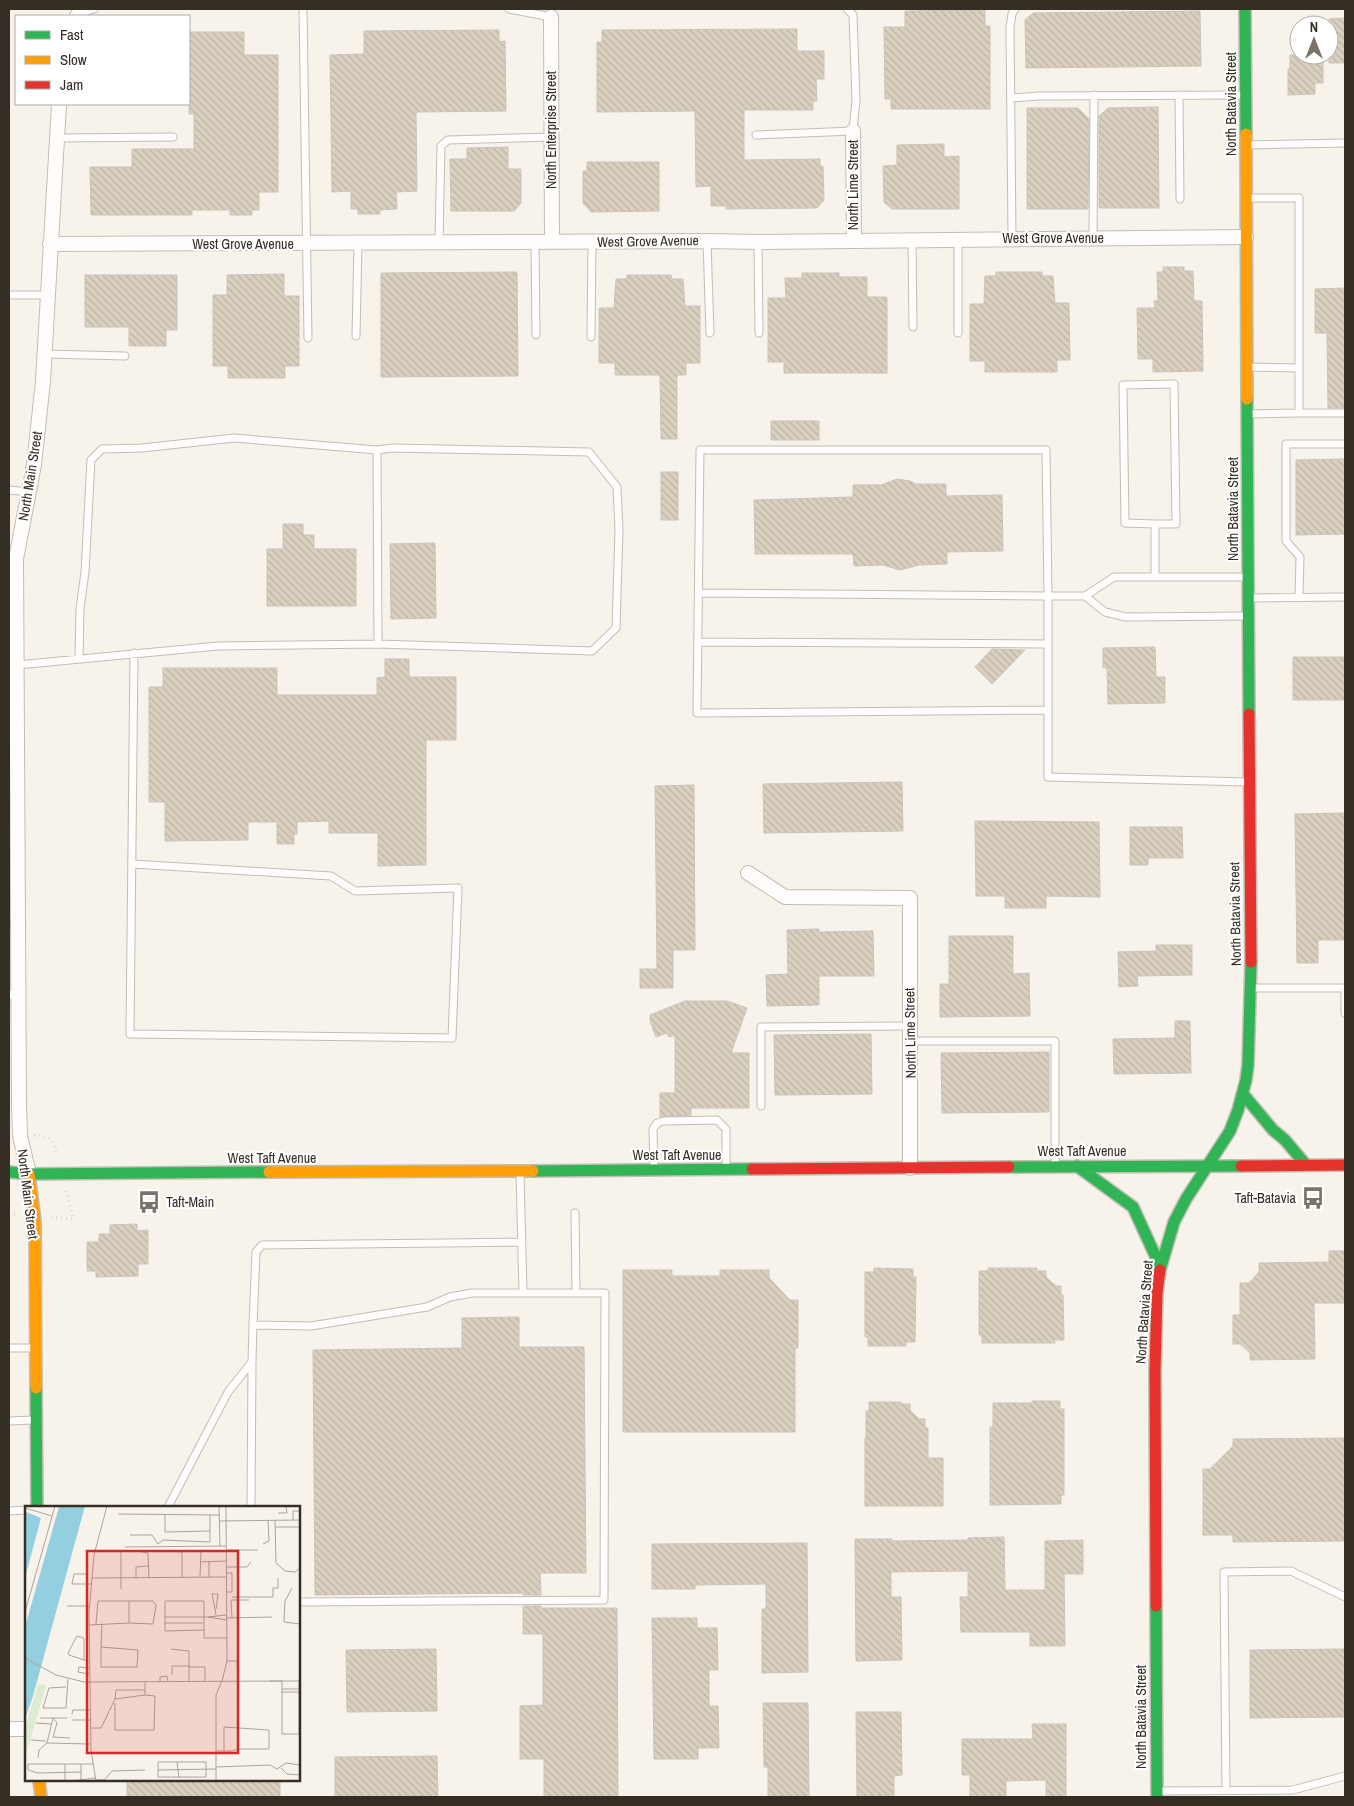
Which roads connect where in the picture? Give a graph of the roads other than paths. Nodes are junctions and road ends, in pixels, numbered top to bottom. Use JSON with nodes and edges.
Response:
{"nodes":[{"id":1,"x":94,"y":9,"type":"edge"},
{"id":2,"x":303,"y":9,"type":"edge"},
{"id":3,"x":509,"y":9,"type":"edge"},
{"id":4,"x":847,"y":9,"type":"edge"},
{"id":5,"x":1016,"y":9,"type":"edge"},
{"id":6,"x":1245,"y":9,"type":"edge"},
{"id":7,"x":78,"y":13,"type":"edge"},
{"id":8,"x":551,"y":17,"type":"joint"},
{"id":9,"x":1094,"y":95,"type":"junction"},
{"id":10,"x":1179,"y":95,"type":"junction"},
{"id":11,"x":1246,"y":95,"type":"junction"},
{"id":12,"x":1011,"y":98,"type":"junction"},
{"id":13,"x":59,"y":105,"type":"edge"},
{"id":14,"x":853,"y":131,"type":"junction"},
{"id":15,"x":756,"y":135,"type":"dead end"},
{"id":16,"x":172,"y":137,"type":"dead end"},
{"id":17,"x":551,"y":137,"type":"junction"},
{"id":18,"x":58,"y":138,"type":"junction"},
{"id":19,"x":1345,"y":142,"type":"edge"},
{"id":20,"x":1246,"y":145,"type":"junction"},
{"id":21,"x":1246,"y":198,"type":"junction"},
{"id":22,"x":1180,"y":199,"type":"dead end"},
{"id":23,"x":1246,"y":237,"type":"junction"},
{"id":24,"x":1012,"y":238,"type":"junction"},
{"id":25,"x":1093,"y":238,"type":"junction"},
{"id":26,"x":854,"y":239,"type":"junction"},
{"id":27,"x":912,"y":239,"type":"junction"},
{"id":28,"x":958,"y":239,"type":"junction"},
{"id":29,"x":707,"y":240,"type":"junction"},
{"id":30,"x":439,"y":242,"type":"junction"},
{"id":31,"x":535,"y":242,"type":"junction"},
{"id":32,"x":552,"y":242,"type":"junction"},
{"id":33,"x":592,"y":242,"type":"junction"},
{"id":34,"x":758,"y":242,"type":"junction"},
{"id":35,"x":306,"y":243,"type":"junction"},
{"id":36,"x":358,"y":243,"type":"junction"},
{"id":37,"x":50,"y":244,"type":"junction"},
{"id":38,"x":9,"y":295,"type":"edge"},
{"id":39,"x":48,"y":295,"type":"junction"},
{"id":40,"x":913,"y":327,"type":"dead end"},
{"id":41,"x":710,"y":333,"type":"dead end"},
{"id":42,"x":758,"y":333,"type":"dead end"},
{"id":43,"x":958,"y":333,"type":"dead end"},
{"id":44,"x":536,"y":335,"type":"dead end"},
{"id":45,"x":356,"y":336,"type":"dead end"},
{"id":46,"x":591,"y":337,"type":"dead end"},
{"id":47,"x":308,"y":338,"type":"dead end"},
{"id":48,"x":44,"y":354,"type":"junction"},
{"id":49,"x":125,"y":356,"type":"dead end"},
{"id":50,"x":1247,"y":367,"type":"junction"},
{"id":51,"x":1299,"y":368,"type":"junction"},
{"id":52,"x":1299,"y":413,"type":"junction"},
{"id":53,"x":1345,"y":413,"type":"edge"},
{"id":54,"x":1247,"y":414,"type":"junction"},
{"id":55,"x":1345,"y":444,"type":"edge"},
{"id":56,"x":377,"y":450,"type":"junction"},
{"id":57,"x":9,"y":490,"type":"edge"},
{"id":58,"x":29,"y":492,"type":"junction"},
{"id":59,"x":1154,"y":524,"type":"junction"},
{"id":60,"x":1155,"y":577,"type":"junction"},
{"id":61,"x":1248,"y":577,"type":"junction"},
{"id":62,"x":698,"y":593,"type":"junction"},
{"id":63,"x":1048,"y":596,"type":"junction"},
{"id":64,"x":1085,"y":596,"type":"junction"},
{"id":65,"x":1345,"y":596,"type":"edge"},
{"id":66,"x":1299,"y":597,"type":"junction"},
{"id":67,"x":1248,"y":598,"type":"junction"},
{"id":68,"x":1248,"y":616,"type":"junction"},
{"id":69,"x":698,"y":642,"type":"junction"},
{"id":70,"x":378,"y":644,"type":"junction"},
{"id":71,"x":1048,"y":644,"type":"junction"},
{"id":72,"x":134,"y":653,"type":"junction"},
{"id":73,"x":79,"y":658,"type":"junction"},
{"id":74,"x":17,"y":665,"type":"junction"},
{"id":75,"x":1048,"y":710,"type":"junction"},
{"id":76,"x":13,"y":781,"type":"edge"},
{"id":77,"x":1249,"y":782,"type":"junction"},
{"id":78,"x":132,"y":864,"type":"junction"},
{"id":79,"x":748,"y":874,"type":"dead end"},
{"id":80,"x":1251,"y":988,"type":"junction"},
{"id":81,"x":13,"y":996,"type":"edge"},
{"id":82,"x":1345,"y":1013,"type":"edge"},
{"id":83,"x":909,"y":1026,"type":"junction"},
{"id":84,"x":909,"y":1041,"type":"junction"},
{"id":85,"x":14,"y":1051,"type":"edge"},
{"id":86,"x":1243,"y":1094,"type":"junction"},
{"id":87,"x":14,"y":1104,"type":"edge"},
{"id":88,"x":761,"y":1106,"type":"dead end"},
{"id":89,"x":1209,"y":1165,"type":"junction"},
{"id":90,"x":1306,"y":1165,"type":"junction"},
{"id":91,"x":1345,"y":1165,"type":"edge"},
{"id":92,"x":1056,"y":1166,"type":"junction"},
{"id":93,"x":1078,"y":1166,"type":"junction"},
{"id":94,"x":910,"y":1168,"type":"junction"},
{"id":95,"x":726,"y":1169,"type":"junction"},
{"id":96,"x":654,"y":1170,"type":"junction"},
{"id":97,"x":520,"y":1171,"type":"junction"},
{"id":98,"x":9,"y":1172,"type":"edge"},
{"id":99,"x":29,"y":1174,"type":"junction"},
{"id":100,"x":575,"y":1212,"type":"dead end"},
{"id":101,"x":522,"y":1242,"type":"junction"},
{"id":102,"x":1160,"y":1266,"type":"junction"},
{"id":103,"x":523,"y":1293,"type":"junction"},
{"id":104,"x":576,"y":1293,"type":"junction"},
{"id":105,"x":253,"y":1325,"type":"junction"},
{"id":106,"x":9,"y":1348,"type":"edge"},
{"id":107,"x":37,"y":1348,"type":"junction"},
{"id":108,"x":252,"y":1362,"type":"junction"},
{"id":109,"x":9,"y":1420,"type":"edge"},
{"id":110,"x":37,"y":1420,"type":"junction"},
{"id":111,"x":37,"y":1506,"type":"edge"},
{"id":112,"x":169,"y":1506,"type":"edge"},
{"id":113,"x":251,"y":1506,"type":"edge"},
{"id":114,"x":9,"y":1510,"type":"edge"},
{"id":115,"x":25,"y":1510,"type":"edge"},
{"id":116,"x":1345,"y":1597,"type":"edge"},
{"id":117,"x":300,"y":1602,"type":"edge"},
{"id":118,"x":9,"y":1729,"type":"edge"},
{"id":119,"x":25,"y":1729,"type":"edge"},
{"id":120,"x":1345,"y":1776,"type":"edge"},
{"id":121,"x":39,"y":1781,"type":"edge"},
{"id":122,"x":1226,"y":1790,"type":"junction"},
{"id":123,"x":1157,"y":1794,"type":"edge"},
{"id":124,"x":41,"y":1797,"type":"edge"}],
"edges":[{"from":1,"to":7,"type":"lane"},
{"from":2,"to":35,"type":"lane"},
{"from":3,"to":8,"type":"lane"},
{"from":4,"to":14,"type":"lane"},
{"from":5,"to":12,"type":"lane"},
{"from":6,"to":11,"type":"main road","name":"North Batavia Street"},
{"from":8,"to":17,"type":"street","name":"North Enterprise Street"},
{"from":9,"to":10,"type":"lane"},
{"from":9,"to":12,"type":"lane"},
{"from":9,"to":25,"type":"lane"},
{"from":10,"to":11,"type":"lane"},
{"from":10,"to":22,"type":"lane"},
{"from":11,"to":20,"type":"main road","name":"North Batavia Street"},
{"from":12,"to":24,"type":"lane"},
{"from":13,"to":18,"type":"street","name":"North Main Street"},
{"from":14,"to":15,"type":"lane"},
{"from":14,"to":26,"type":"street","name":"North Lime Street"},
{"from":16,"to":18,"type":"lane"},
{"from":17,"to":30,"type":"lane"},
{"from":17,"to":32,"type":"street","name":"North Enterprise Street"},
{"from":18,"to":37,"type":"street","name":"North Main Street"},
{"from":19,"to":20,"type":"lane"},
{"from":20,"to":21,"type":"main road","name":"North Batavia Street"},
{"from":21,"to":23,"type":"main road","name":"North Batavia Street"},
{"from":21,"to":51,"type":"lane"},
{"from":23,"to":25,"type":"street","name":"West Grove Avenue"},
{"from":23,"to":50,"type":"main road","name":"North Batavia Street"},
{"from":24,"to":25,"type":"street","name":"West Grove Avenue"},
{"from":24,"to":28,"type":"street","name":"West Grove Avenue"},
{"from":26,"to":27,"type":"street","name":"West Grove Avenue"},
{"from":26,"to":34,"type":"street","name":"West Grove Avenue"},
{"from":27,"to":28,"type":"street","name":"West Grove Avenue"},
{"from":27,"to":40,"type":"lane"},
{"from":28,"to":43,"type":"lane"},
{"from":29,"to":33,"type":"street","name":"West Grove Avenue"},
{"from":29,"to":34,"type":"street","name":"West Grove Avenue"},
{"from":29,"to":41,"type":"lane"},
{"from":30,"to":31,"type":"street","name":"West Grove Avenue"},
{"from":30,"to":36,"type":"street","name":"West Grove Avenue"},
{"from":31,"to":32,"type":"street","name":"West Grove Avenue"},
{"from":31,"to":44,"type":"lane"},
{"from":32,"to":33,"type":"street","name":"West Grove Avenue"},
{"from":33,"to":46,"type":"lane"},
{"from":34,"to":42,"type":"lane"},
{"from":35,"to":36,"type":"street","name":"West Grove Avenue"},
{"from":35,"to":37,"type":"street","name":"West Grove Avenue"},
{"from":35,"to":47,"type":"lane"},
{"from":36,"to":45,"type":"lane"},
{"from":37,"to":39,"type":"street","name":"North Main Street"},
{"from":38,"to":39,"type":"lane"},
{"from":39,"to":48,"type":"street","name":"North Main Street"},
{"from":48,"to":49,"type":"lane"},
{"from":48,"to":58,"type":"street","name":"North Main Street"},
{"from":50,"to":51,"type":"lane"},
{"from":50,"to":54,"type":"main road","name":"North Batavia Street"},
{"from":51,"to":52,"type":"lane"},
{"from":52,"to":53,"type":"lane"},
{"from":52,"to":54,"type":"lane"},
{"from":54,"to":61,"type":"main road","name":"North Batavia Street"},
{"from":55,"to":66,"type":"lane"},
{"from":56,"to":70,"type":"lane"},
{"from":56,"to":70,"type":"lane"},
{"from":56,"to":73,"type":"lane"},
{"from":57,"to":58,"type":"lane"},
{"from":58,"to":74,"type":"street","name":"North Main Street"},
{"from":59,"to":59,"type":"lane"},
{"from":59,"to":60,"type":"lane"},
{"from":60,"to":61,"type":"lane"},
{"from":60,"to":64,"type":"lane"},
{"from":61,"to":67,"type":"main road","name":"North Batavia Street"},
{"from":62,"to":63,"type":"lane"},
{"from":62,"to":63,"type":"lane"},
{"from":62,"to":69,"type":"lane"},
{"from":63,"to":64,"type":"lane"},
{"from":63,"to":71,"type":"lane"},
{"from":64,"to":68,"type":"lane"},
{"from":65,"to":66,"type":"lane"},
{"from":66,"to":67,"type":"lane"},
{"from":67,"to":68,"type":"main road","name":"North Batavia Street"},
{"from":68,"to":77,"type":"main road","name":"North Batavia Street"},
{"from":69,"to":71,"type":"lane"},
{"from":69,"to":75,"type":"lane"},
{"from":70,"to":72,"type":"lane"},
{"from":71,"to":75,"type":"lane"},
{"from":72,"to":73,"type":"lane"},
{"from":72,"to":78,"type":"lane"},
{"from":73,"to":74,"type":"lane"},
{"from":74,"to":76,"type":"street","name":"North Main Street"},
{"from":75,"to":77,"type":"lane"},
{"from":76,"to":81,"type":"street","name":"North Main Street"},
{"from":77,"to":80,"type":"main road","name":"North Batavia Street"},
{"from":78,"to":78,"type":"lane"},
{"from":79,"to":83,"type":"street","name":"North Lime Street"},
{"from":80,"to":82,"type":"lane"},
{"from":80,"to":86,"type":"main road","name":"North Batavia Street"},
{"from":81,"to":85,"type":"street","name":"North Main Street"},
{"from":83,"to":84,"type":"street","name":"North Lime Street"},
{"from":83,"to":88,"type":"lane"},
{"from":84,"to":92,"type":"lane"},
{"from":84,"to":94,"type":"street","name":"North Lime Street"},
{"from":85,"to":87,"type":"street","name":"North Main Street"},
{"from":86,"to":89,"type":"main road","name":"North Batavia Street"},
{"from":86,"to":90,"type":"main road"},
{"from":87,"to":99,"type":"street","name":"North Main Street"},
{"from":89,"to":90,"type":"main road","name":"West Taft Avenue"},
{"from":89,"to":93,"type":"main road","name":"West Taft Avenue"},
{"from":89,"to":102,"type":"main road","name":"North Batavia Street"},
{"from":90,"to":91,"type":"main road","name":"West Taft Avenue"},
{"from":92,"to":93,"type":"main road","name":"West Taft Avenue"},
{"from":92,"to":94,"type":"main road","name":"West Taft Avenue"},
{"from":93,"to":102,"type":"main road"},
{"from":94,"to":95,"type":"main road","name":"West Taft Avenue"},
{"from":95,"to":96,"type":"main road","name":"West Taft Avenue"},
{"from":95,"to":96,"type":"lane"},
{"from":96,"to":97,"type":"main road","name":"West Taft Avenue"},
{"from":97,"to":99,"type":"main road","name":"West Taft Avenue"},
{"from":97,"to":101,"type":"lane"},
{"from":98,"to":99,"type":"main road","name":"West Taft Avenue"},
{"from":99,"to":107,"type":"main road","name":"North Main Street"},
{"from":100,"to":104,"type":"lane"},
{"from":101,"to":103,"type":"lane"},
{"from":101,"to":105,"type":"lane"},
{"from":102,"to":123,"type":"main road","name":"North Batavia Street"},
{"from":103,"to":104,"type":"lane"},
{"from":103,"to":105,"type":"lane"},
{"from":104,"to":117,"type":"lane"},
{"from":105,"to":108,"type":"lane"},
{"from":106,"to":107,"type":"lane"},
{"from":107,"to":110,"type":"main road","name":"North Main Street"},
{"from":108,"to":112,"type":"lane"},
{"from":108,"to":113,"type":"lane"},
{"from":109,"to":110,"type":"lane"},
{"from":110,"to":111,"type":"main road","name":"North Main Street"},
{"from":114,"to":115,"type":"lane"},
{"from":116,"to":122,"type":"lane"},
{"from":118,"to":119,"type":"street"},
{"from":120,"to":122,"type":"lane"},
{"from":121,"to":124,"type":"main road"},
{"from":122,"to":123,"type":"lane"}]}
